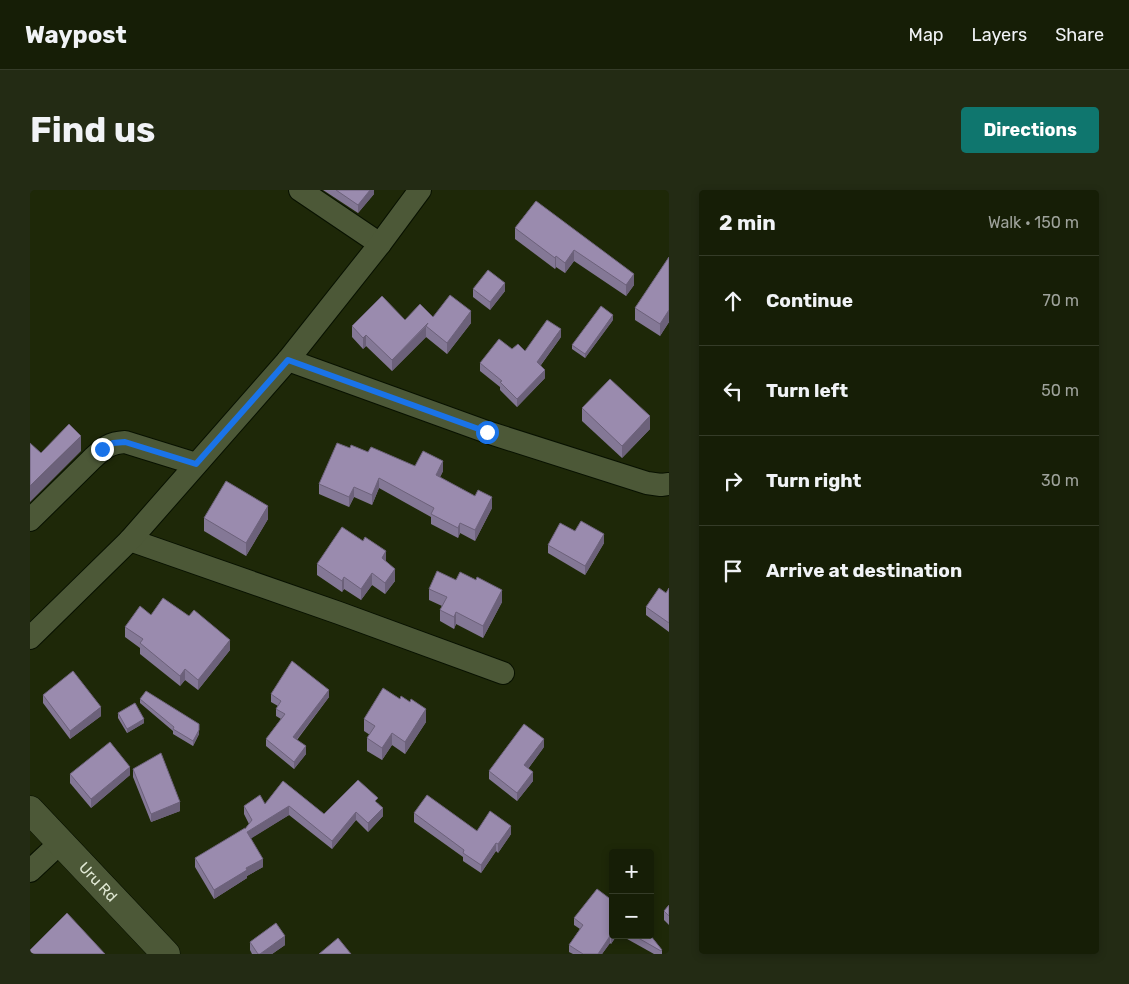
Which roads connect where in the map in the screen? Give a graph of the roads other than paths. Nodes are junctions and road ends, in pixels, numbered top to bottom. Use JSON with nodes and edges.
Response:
{"nodes":[{"id":1,"x":300,"y":190,"type":"edge"},
{"id":2,"x":420,"y":190,"type":"edge"},
{"id":3,"x":380,"y":244,"type":"junction"},
{"id":4,"x":288,"y":360,"type":"junction"},
{"id":5,"x":196,"y":464,"type":"junction"},
{"id":6,"x":669,"y":484,"type":"edge"},
{"id":7,"x":30,"y":520,"type":"edge"},
{"id":8,"x":130,"y":540,"type":"junction"},
{"id":9,"x":30,"y":638,"type":"edge"},
{"id":10,"x":503,"y":673,"type":"dead end"},
{"id":11,"x":30,"y":810,"type":"edge"},
{"id":12,"x":61,"y":842,"type":"junction"},
{"id":13,"x":30,"y":871,"type":"edge"},
{"id":14,"x":166,"y":954,"type":"edge"}],
"edges":[{"from":1,"to":3,"type":"street"},
{"from":2,"to":3,"type":"street"},
{"from":3,"to":4,"type":"street"},
{"from":4,"to":5,"type":"street"},
{"from":4,"to":6,"type":"street"},
{"from":5,"to":7,"type":"street"},
{"from":5,"to":8,"type":"street"},
{"from":8,"to":9,"type":"street"},
{"from":8,"to":10,"type":"street"},
{"from":11,"to":12,"type":"street","name":"Uru Rd"},
{"from":12,"to":13,"type":"street"},
{"from":12,"to":14,"type":"street","name":"Uru Rd"}]}
